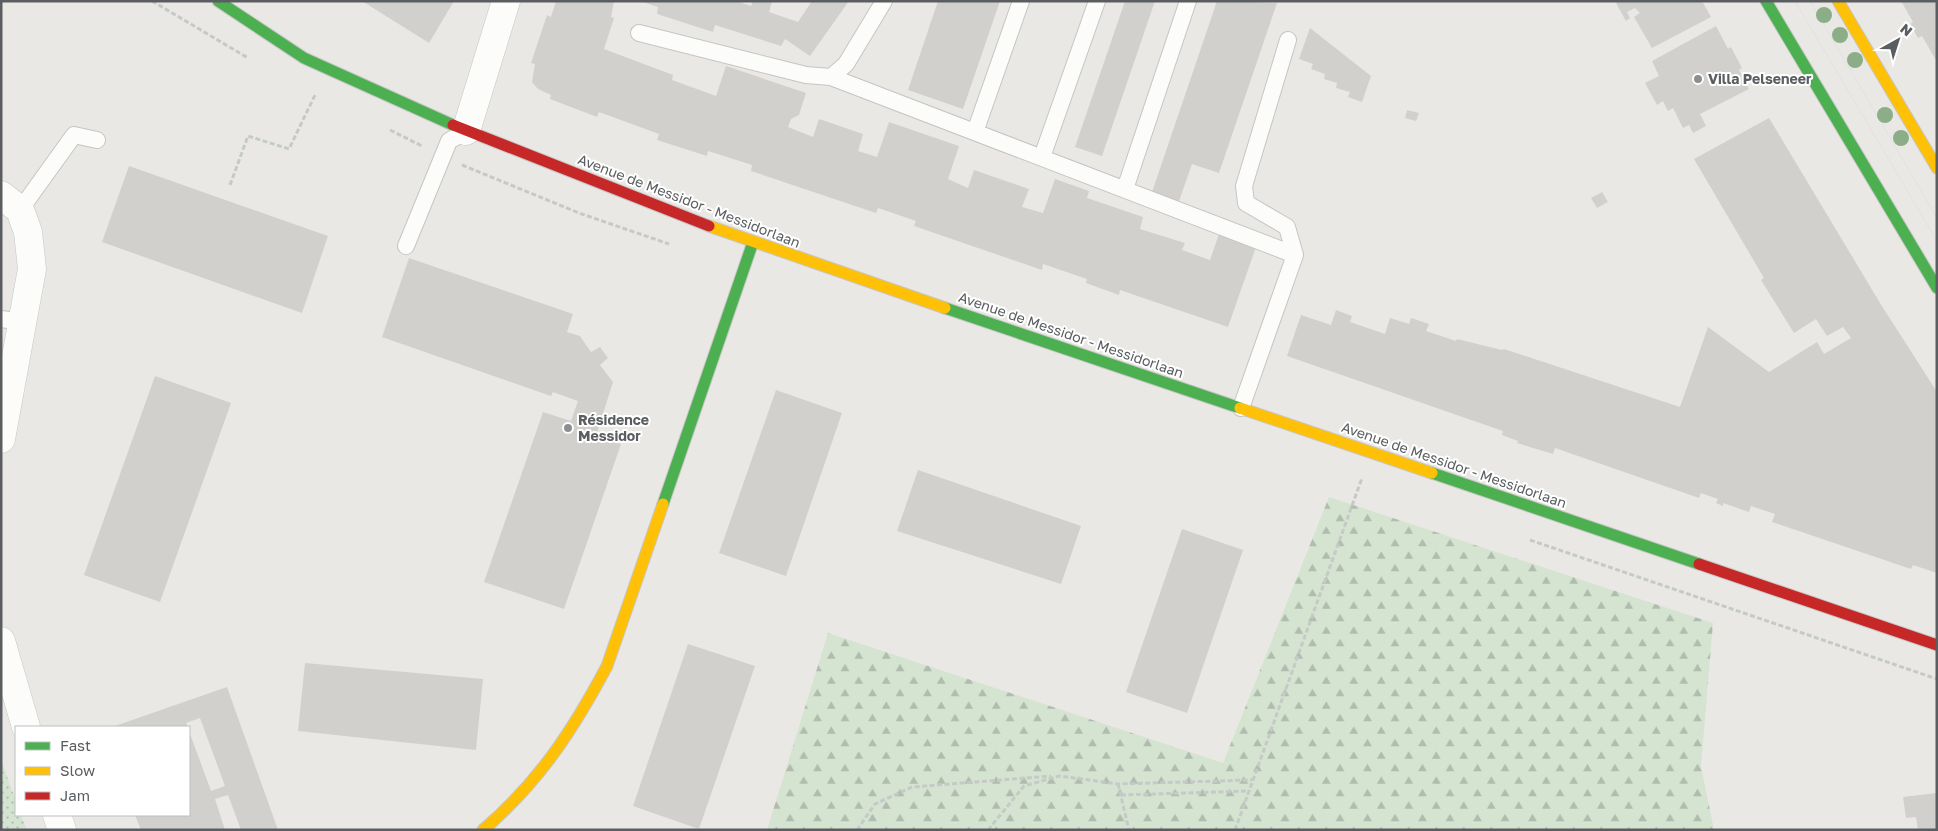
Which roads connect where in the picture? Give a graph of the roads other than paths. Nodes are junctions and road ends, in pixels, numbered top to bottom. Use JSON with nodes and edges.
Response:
{"nodes":[{"id":1,"x":218,"y":1,"type":"edge"},
{"id":2,"x":506,"y":1,"type":"edge"},
{"id":3,"x":884,"y":1,"type":"edge"},
{"id":4,"x":1021,"y":1,"type":"edge"},
{"id":5,"x":1096,"y":1,"type":"edge"},
{"id":6,"x":1188,"y":1,"type":"edge"},
{"id":7,"x":1766,"y":1,"type":"edge"},
{"id":8,"x":1838,"y":1,"type":"edge"},
{"id":9,"x":639,"y":33,"type":"dead end"},
{"id":10,"x":1288,"y":40,"type":"dead end"},
{"id":11,"x":831,"y":77,"type":"junction"},
{"id":12,"x":466,"y":131,"type":"junction"},
{"id":13,"x":975,"y":132,"type":"junction"},
{"id":14,"x":97,"y":140,"type":"dead end"},
{"id":15,"x":1042,"y":157,"type":"junction"},
{"id":16,"x":1937,"y":168,"type":"edge"},
{"id":17,"x":1125,"y":189,"type":"junction"},
{"id":18,"x":10,"y":203,"type":"edge"},
{"id":19,"x":753,"y":242,"type":"junction"},
{"id":20,"x":406,"y":246,"type":"dead end"},
{"id":21,"x":1295,"y":255,"type":"junction"},
{"id":22,"x":1937,"y":288,"type":"edge"},
{"id":23,"x":12,"y":321,"type":"edge"},
{"id":24,"x":1241,"y":408,"type":"junction"},
{"id":25,"x":1,"y":439,"type":"edge"},
{"id":26,"x":1,"y":641,"type":"edge"},
{"id":27,"x":1937,"y":645,"type":"edge"},
{"id":28,"x":26,"y":726,"type":"edge"},
{"id":29,"x":57,"y":816,"type":"edge"},
{"id":30,"x":62,"y":830,"type":"edge"},
{"id":31,"x":483,"y":830,"type":"edge"}],
"edges":[{"from":1,"to":12,"type":"street","name":"Avenue de Messidor - Messidorlaan"},
{"from":2,"to":12,"type":"street"},
{"from":3,"to":11,"type":"lane"},
{"from":4,"to":13,"type":"lane"},
{"from":5,"to":15,"type":"lane"},
{"from":6,"to":17,"type":"lane"},
{"from":7,"to":22,"type":"street"},
{"from":8,"to":16,"type":"street"},
{"from":9,"to":11,"type":"lane"},
{"from":10,"to":21,"type":"lane"},
{"from":11,"to":13,"type":"lane"},
{"from":12,"to":19,"type":"street","name":"Avenue de Messidor - Messidorlaan"},
{"from":12,"to":20,"type":"lane"},
{"from":13,"to":15,"type":"lane"},
{"from":14,"to":18,"type":"lane"},
{"from":15,"to":17,"type":"lane"},
{"from":17,"to":21,"type":"lane"},
{"from":18,"to":23,"type":"street"},
{"from":19,"to":24,"type":"street","name":"Avenue de Messidor - Messidorlaan"},
{"from":19,"to":31,"type":"street"},
{"from":21,"to":24,"type":"lane"},
{"from":23,"to":25,"type":"street"},
{"from":24,"to":27,"type":"street","name":"Avenue de Messidor - Messidorlaan"},
{"from":26,"to":28,"type":"street"},
{"from":29,"to":30,"type":"street"}]}
